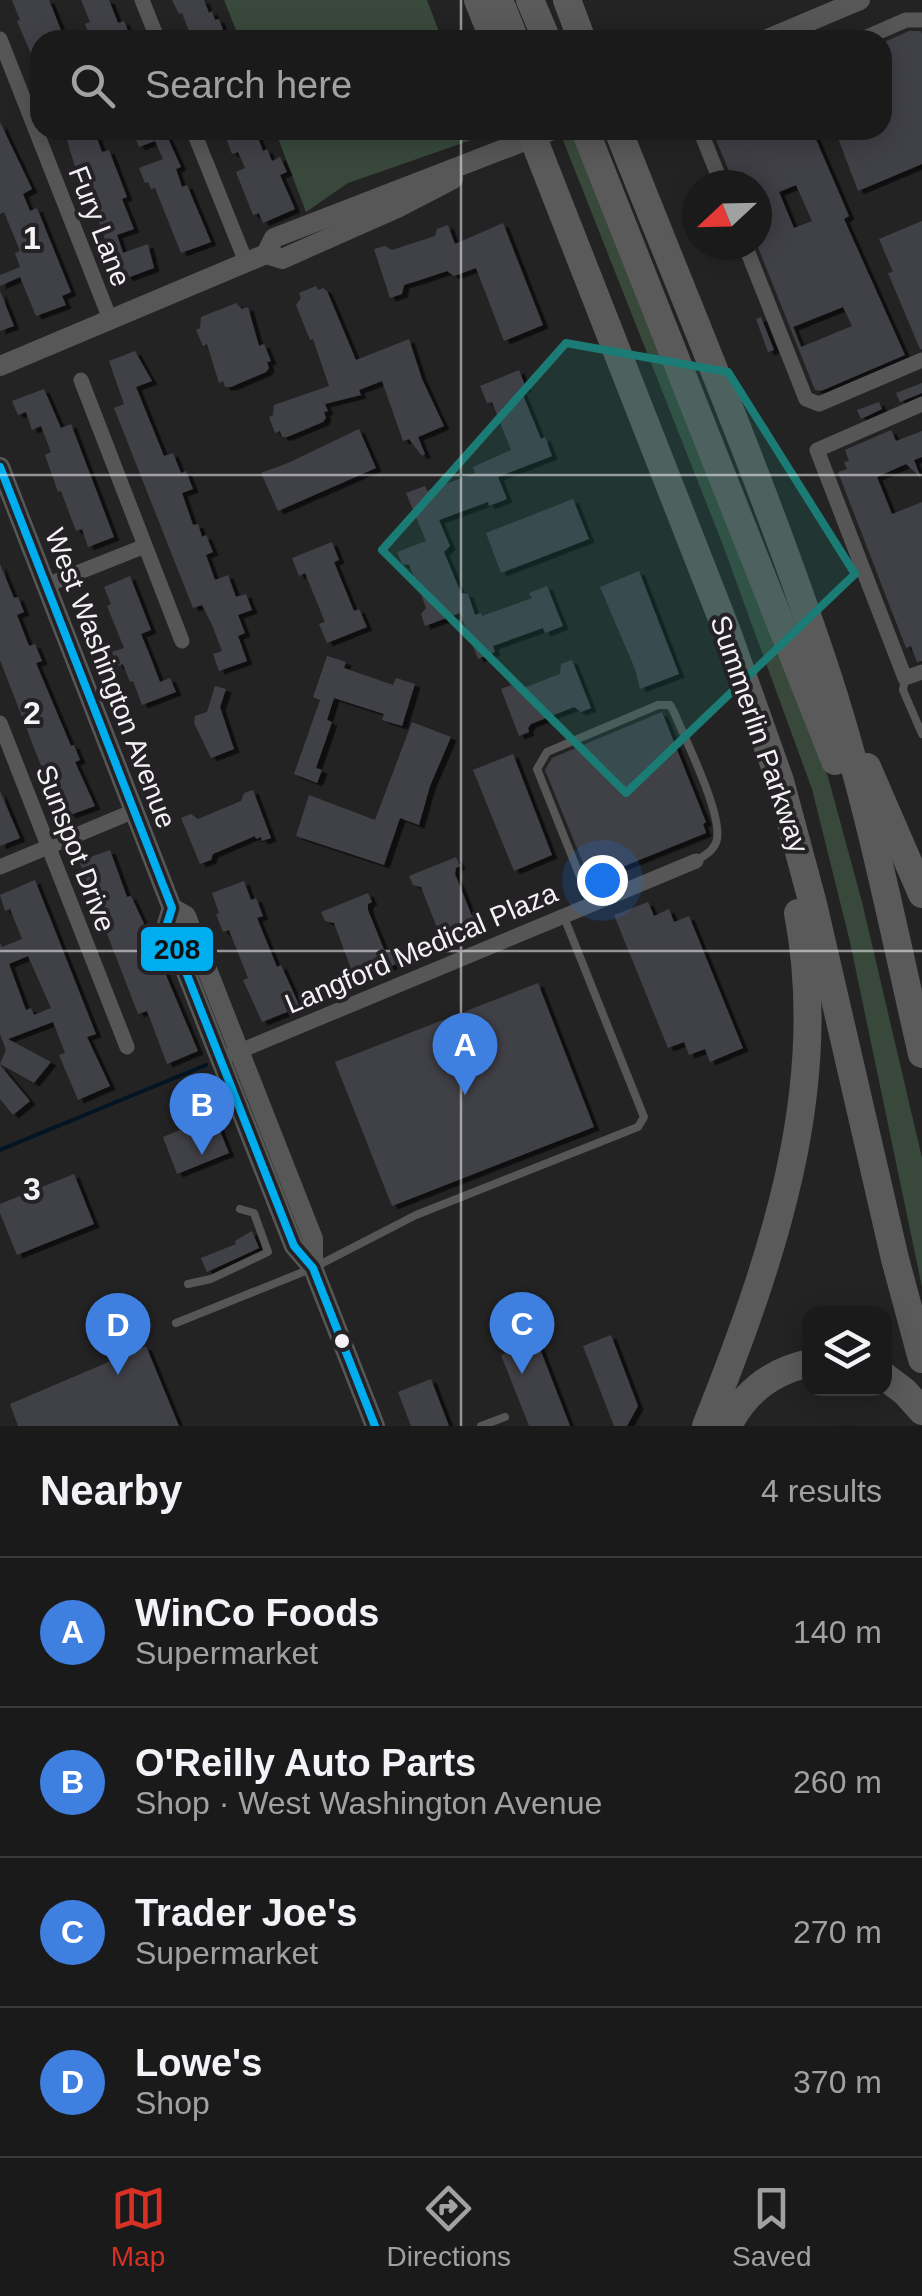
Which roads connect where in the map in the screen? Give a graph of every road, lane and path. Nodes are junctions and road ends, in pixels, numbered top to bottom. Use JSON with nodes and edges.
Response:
{"nodes":[{"id":1,"x":142,"y":0,"type":"edge"},
{"id":2,"x":478,"y":0,"type":"edge"},
{"id":3,"x":499,"y":0,"type":"edge"},
{"id":4,"x":530,"y":0,"type":"edge"},
{"id":5,"x":570,"y":0,"type":"edge"},
{"id":6,"x":860,"y":0,"type":"edge"},
{"id":7,"x":829,"y":6,"type":"edge"},
{"id":8,"x":922,"y":20,"type":"edge"},
{"id":9,"x":154,"y":30,"type":"edge"},
{"id":10,"x":490,"y":30,"type":"edge"},
{"id":11,"x":511,"y":30,"type":"edge"},
{"id":12,"x":543,"y":30,"type":"edge"},
{"id":13,"x":580,"y":30,"type":"edge"},
{"id":14,"x":797,"y":30,"type":"edge"},
{"id":15,"x":883,"y":30,"type":"edge"},
{"id":16,"x":0,"y":39,"type":"edge"},
{"id":17,"x":30,"y":115,"type":"edge"},
{"id":18,"x":40,"y":140,"type":"edge"},
{"id":19,"x":199,"y":140,"type":"edge"},
{"id":20,"x":529,"y":140,"type":"edge"},
{"id":21,"x":534,"y":140,"type":"edge"},
{"id":22,"x":556,"y":140,"type":"edge"},
{"id":23,"x":589,"y":140,"type":"edge"},
{"id":24,"x":622,"y":140,"type":"edge"},
{"id":25,"x":704,"y":140,"type":"edge"},
{"id":26,"x":716,"y":170,"type":"edge"},
{"id":27,"x":446,"y":176,"type":"junction"},
{"id":28,"x":340,"y":222,"type":"junction"},
{"id":29,"x":264,"y":258,"type":"junction"},
{"id":30,"x":752,"y":260,"type":"edge"},
{"id":31,"x":110,"y":319,"type":"junction"},
{"id":32,"x":922,"y":360,"type":"edge"},
{"id":33,"x":0,"y":366,"type":"edge"},
{"id":34,"x":81,"y":380,"type":"dead end"},
{"id":35,"x":922,"y":404,"type":"edge"},
{"id":36,"x":0,"y":468,"type":"edge"},
{"id":37,"x":145,"y":546,"type":"junction"},
{"id":38,"x":44,"y":586,"type":"junction"},
{"id":39,"x":182,"y":640,"type":"dead end"},
{"id":40,"x":922,"y":672,"type":"edge"},
{"id":41,"x":906,"y":678,"type":"junction"},
{"id":42,"x":835,"y":700,"type":"junction"},
{"id":43,"x":0,"y":723,"type":"edge"},
{"id":44,"x":762,"y":730,"type":"junction"},
{"id":45,"x":922,"y":734,"type":"edge"},
{"id":46,"x":134,"y":810,"type":"junction"},
{"id":47,"x":49,"y":847,"type":"junction"},
{"id":48,"x":696,"y":861,"type":"joint"},
{"id":49,"x":0,"y":867,"type":"edge"},
{"id":50,"x":922,"y":894,"type":"edge"},
{"id":51,"x":885,"y":896,"type":"junction"},
{"id":52,"x":591,"y":904,"type":"junction"},
{"id":53,"x":564,"y":916,"type":"junction"},
{"id":54,"x":127,"y":1047,"type":"dead end"},
{"id":55,"x":922,"y":1054,"type":"edge"},
{"id":56,"x":230,"y":1055,"type":"junction"},
{"id":57,"x":240,"y":1209,"type":"dead end"},
{"id":58,"x":313,"y":1268,"type":"junction"},
{"id":59,"x":188,"y":1284,"type":"dead end"},
{"id":60,"x":908,"y":1309,"type":"junction"},
{"id":61,"x":176,"y":1324,"type":"dead end"},
{"id":62,"x":922,"y":1359,"type":"edge"},
{"id":63,"x":802,"y":1366,"type":"edge"},
{"id":64,"x":892,"y":1383,"type":"edge"},
{"id":65,"x":922,"y":1411,"type":"edge"},
{"id":66,"x":506,"y":1417,"type":"dead end"},
{"id":67,"x":375,"y":1426,"type":"edge"},
{"id":68,"x":482,"y":1426,"type":"edge"},
{"id":69,"x":706,"y":1426,"type":"edge"},
{"id":70,"x":728,"y":1426,"type":"edge"}],
"edges":[{"from":1,"to":9,"type":"street"},
{"from":2,"to":10,"type":"highway"},
{"from":3,"to":11,"type":"highway"},
{"from":4,"to":12,"type":"highway"},
{"from":5,"to":13,"type":"highway"},
{"from":6,"to":7,"type":"main road"},
{"from":7,"to":14,"type":"main road"},
{"from":8,"to":15,"type":"street"},
{"from":16,"to":17,"type":"street","name":"Fury Lane"},
{"from":18,"to":31,"type":"street","name":"Fury Lane"},
{"from":19,"to":29,"type":"street"},
{"from":20,"to":27,"type":"main road"},
{"from":21,"to":44,"type":"highway","name":"Summerlin Parkway"},
{"from":22,"to":60,"type":"highway"},
{"from":23,"to":51,"type":"highway"},
{"from":24,"to":42,"type":"highway"},
{"from":25,"to":26,"type":"street"},
{"from":27,"to":28,"type":"main road"},
{"from":27,"to":28,"type":"main road"},
{"from":28,"to":29,"type":"main road"},
{"from":29,"to":31,"type":"main road"},
{"from":30,"to":32,"type":"street"},
{"from":31,"to":33,"type":"main road"},
{"from":34,"to":37,"type":"street"},
{"from":35,"to":41,"type":"street"},
{"from":36,"to":38,"type":"main road","name":"West Washington Avenue"},
{"from":37,"to":38,"type":"street"},
{"from":37,"to":39,"type":"street"},
{"from":38,"to":46,"type":"main road","name":"West Washington Avenue"},
{"from":40,"to":41,"type":"street"},
{"from":41,"to":45,"type":"lane"},
{"from":42,"to":50,"type":"highway"},
{"from":42,"to":51,"type":"highway"},
{"from":43,"to":47,"type":"street","name":"Sunspot Drive"},
{"from":44,"to":60,"type":"highway","name":"Summerlin Parkway"},
{"from":44,"to":69,"type":"highway"},
{"from":46,"to":47,"type":"street"},
{"from":46,"to":56,"type":"main road","name":"West Washington Avenue"},
{"from":47,"to":49,"type":"street"},
{"from":47,"to":54,"type":"street","name":"Sunspot Drive"},
{"from":48,"to":52,"type":"street","name":"Langford Medical Plaza"},
{"from":48,"to":52,"type":"lane"},
{"from":51,"to":55,"type":"highway"},
{"from":52,"to":53,"type":"street","name":"Langford Medical Plaza"},
{"from":53,"to":56,"type":"street","name":"Langford Medical Plaza"},
{"from":53,"to":58,"type":"lane"},
{"from":56,"to":58,"type":"main road","name":"West Washington Avenue"},
{"from":57,"to":59,"type":"lane"},
{"from":58,"to":61,"type":"lane"},
{"from":58,"to":67,"type":"main road","name":"West Washington Avenue"},
{"from":60,"to":62,"type":"highway","name":"Summerlin Parkway"},
{"from":63,"to":70,"type":"highway"},
{"from":64,"to":65,"type":"highway"},
{"from":66,"to":68,"type":"lane"}]}
